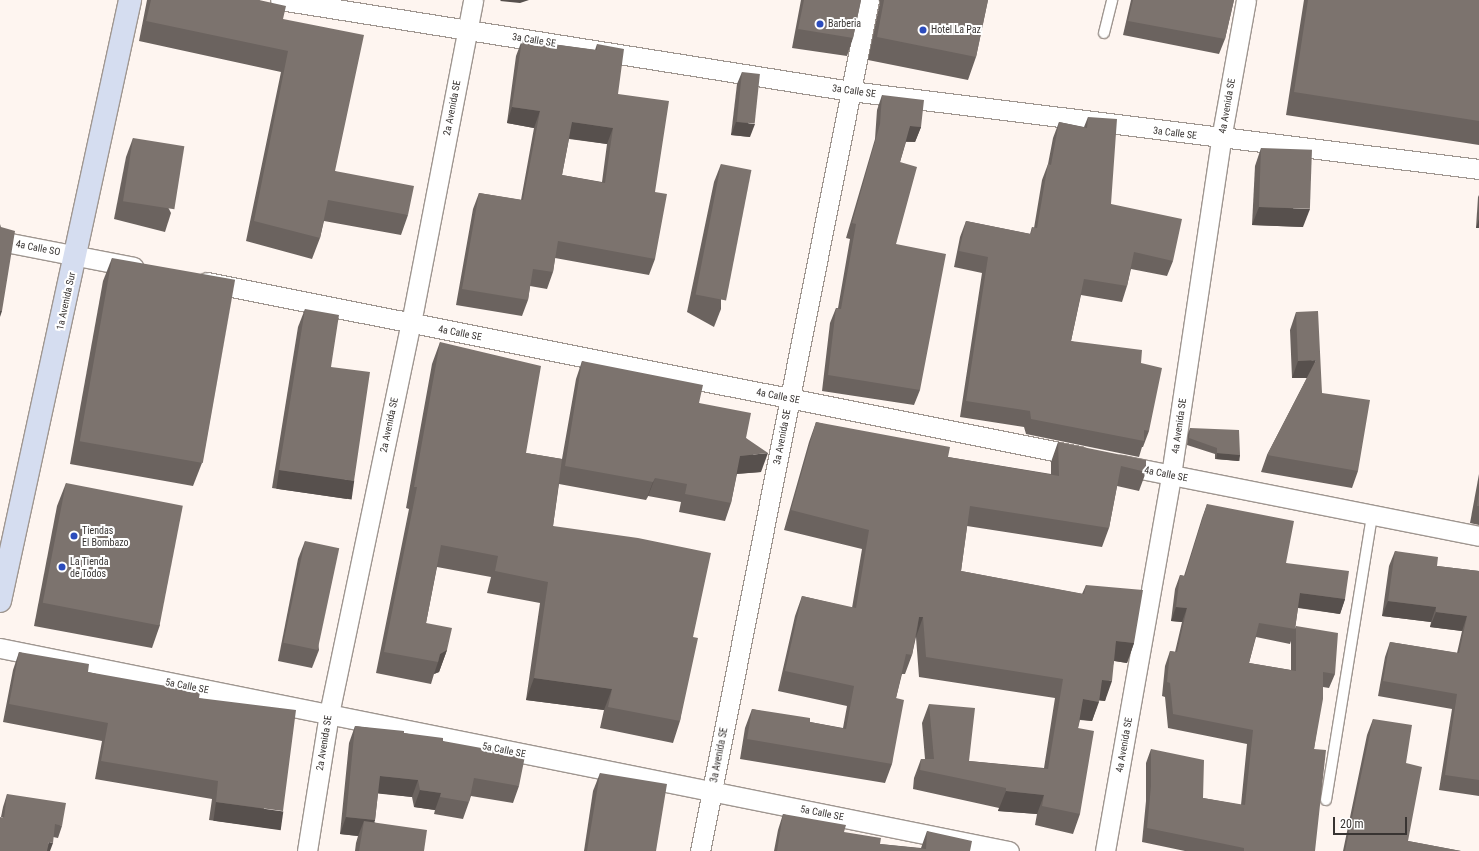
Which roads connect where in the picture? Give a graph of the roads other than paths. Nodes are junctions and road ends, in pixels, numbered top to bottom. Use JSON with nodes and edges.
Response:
{"nodes":[{"id":1,"x":130,"y":0,"type":"edge"},
{"id":2,"x":280,"y":0,"type":"edge"},
{"id":3,"x":473,"y":0,"type":"edge"},
{"id":4,"x":869,"y":0,"type":"edge"},
{"id":5,"x":1112,"y":0,"type":"edge"},
{"id":6,"x":1246,"y":0,"type":"edge"},
{"id":7,"x":467,"y":29,"type":"junction"},
{"id":8,"x":1104,"y":33,"type":"dead end"},
{"id":9,"x":851,"y":91,"type":"junction"},
{"id":10,"x":1221,"y":139,"type":"junction"},
{"id":11,"x":1479,"y":169,"type":"edge"},
{"id":12,"x":0,"y":241,"type":"edge"},
{"id":13,"x":76,"y":256,"type":"junction"},
{"id":14,"x":154,"y":271,"type":"edge"},
{"id":15,"x":193,"y":279,"type":"edge"},
{"id":16,"x":411,"y":323,"type":"junction"},
{"id":17,"x":790,"y":398,"type":"junction"},
{"id":18,"x":1171,"y":475,"type":"junction"},
{"id":19,"x":1372,"y":515,"type":"junction"},
{"id":20,"x":1479,"y":536,"type":"edge"},
{"id":21,"x":0,"y":601,"type":"edge"},
{"id":22,"x":0,"y":648,"type":"edge"},
{"id":23,"x":329,"y":714,"type":"junction"},
{"id":24,"x":712,"y":791,"type":"junction"},
{"id":25,"x":1326,"y":800,"type":"dead end"},
{"id":26,"x":307,"y":851,"type":"edge"},
{"id":27,"x":700,"y":851,"type":"edge"},
{"id":28,"x":1009,"y":851,"type":"edge"},
{"id":29,"x":1105,"y":851,"type":"edge"}],
"edges":[{"from":1,"to":13,"type":"street","name":"1a Avenida Sur"},
{"from":2,"to":7,"type":"street","name":"3a Calle SE"},
{"from":3,"to":7,"type":"street","name":"2a Avenida SE"},
{"from":4,"to":9,"type":"street","name":"3a Avenida SE"},
{"from":5,"to":8,"type":"lane"},
{"from":6,"to":10,"type":"street","name":"4a Avenida SE"},
{"from":7,"to":9,"type":"street","name":"3a Calle SE"},
{"from":7,"to":16,"type":"street","name":"2a Avenida SE"},
{"from":9,"to":10,"type":"street","name":"3a Calle SE"},
{"from":9,"to":17,"type":"street","name":"3a Avenida SE"},
{"from":10,"to":11,"type":"street","name":"3a Calle SE"},
{"from":10,"to":18,"type":"street","name":"4a Avenida SE"},
{"from":12,"to":13,"type":"street","name":"4a Calle SO"},
{"from":13,"to":14,"type":"street"},
{"from":13,"to":21,"type":"street","name":"1a Avenida Sur"},
{"from":15,"to":16,"type":"street","name":"4a Calle SE"},
{"from":16,"to":17,"type":"street","name":"4a Calle SE"},
{"from":16,"to":23,"type":"street","name":"2a Avenida SE"},
{"from":17,"to":18,"type":"street","name":"4a Calle SE"},
{"from":17,"to":24,"type":"street","name":"3a Avenida SE"},
{"from":18,"to":19,"type":"street","name":"4a Calle SE"},
{"from":18,"to":29,"type":"street","name":"4a Avenida SE"},
{"from":19,"to":20,"type":"street","name":"4a Calle SE"},
{"from":19,"to":25,"type":"lane"},
{"from":22,"to":23,"type":"street","name":"5a Calle SE"},
{"from":23,"to":24,"type":"street","name":"5a Calle SE"},
{"from":23,"to":26,"type":"street","name":"2a Avenida SE"},
{"from":24,"to":27,"type":"street","name":"3a Avenida SE"},
{"from":24,"to":28,"type":"street","name":"5a Calle SE"}]}
